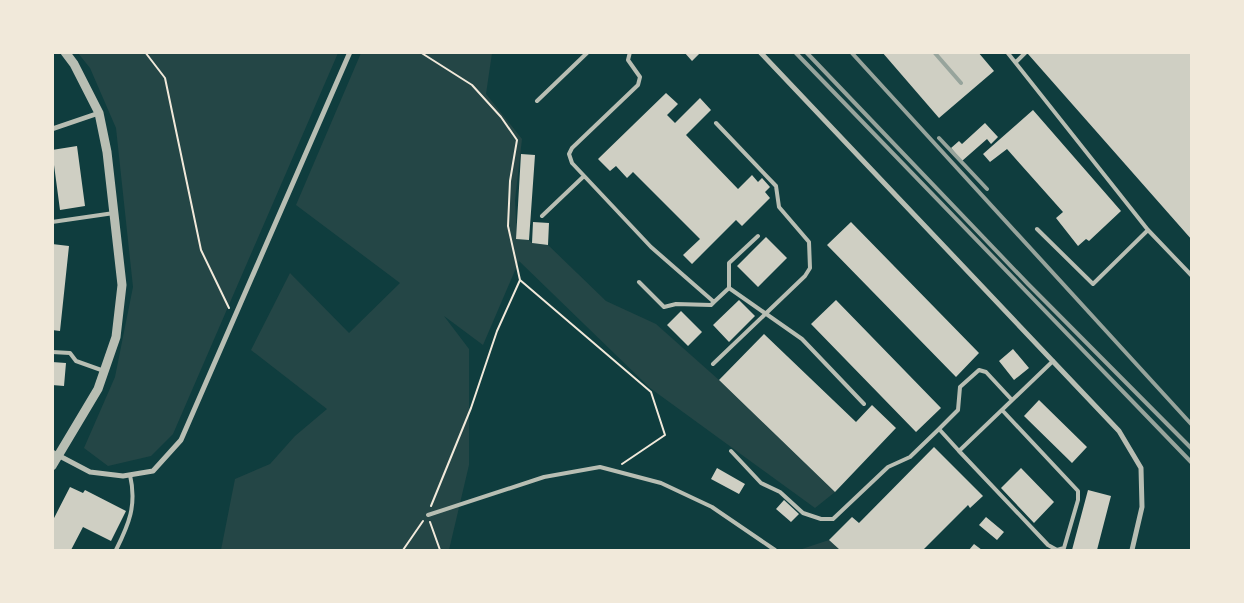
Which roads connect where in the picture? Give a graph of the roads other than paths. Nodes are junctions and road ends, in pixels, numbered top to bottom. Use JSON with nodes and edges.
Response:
{"nodes":[{"id":1,"x":65,"y":52,"type":"edge"},
{"id":2,"x":350,"y":52,"type":"edge"},
{"id":3,"x":588,"y":52,"type":"edge"},
{"id":4,"x":630,"y":52,"type":"edge"},
{"id":5,"x":760,"y":52,"type":"edge"},
{"id":6,"x":1007,"y":52,"type":"edge"},
{"id":7,"x":1026,"y":52,"type":"edge"},
{"id":8,"x":1016,"y":62,"type":"junction"},
{"id":9,"x":537,"y":101,"type":"dead end"},
{"id":10,"x":99,"y":113,"type":"junction"},
{"id":11,"x":716,"y":123,"type":"dead end"},
{"id":12,"x":52,"y":129,"type":"edge"},
{"id":13,"x":584,"y":176,"type":"junction"},
{"id":14,"x":114,"y":214,"type":"junction"},
{"id":15,"x":542,"y":216,"type":"dead end"},
{"id":16,"x":52,"y":222,"type":"edge"},
{"id":17,"x":1037,"y":229,"type":"dead end"},
{"id":18,"x":1148,"y":230,"type":"junction"},
{"id":19,"x":758,"y":236,"type":"dead end"},
{"id":20,"x":1192,"y":276,"type":"edge"},
{"id":21,"x":639,"y":282,"type":"dead end"},
{"id":22,"x":729,"y":288,"type":"junction"},
{"id":23,"x":714,"y":302,"type":"junction"},
{"id":24,"x":766,"y":313,"type":"junction"},
{"id":25,"x":52,"y":352,"type":"edge"},
{"id":26,"x":1053,"y":361,"type":"junction"},
{"id":27,"x":713,"y":364,"type":"dead end"},
{"id":28,"x":104,"y":371,"type":"junction"},
{"id":29,"x":1012,"y":400,"type":"junction"},
{"id":30,"x":864,"y":404,"type":"dead end"},
{"id":31,"x":1002,"y":410,"type":"junction"},
{"id":32,"x":938,"y":430,"type":"junction"},
{"id":33,"x":731,"y":451,"type":"dead end"},
{"id":34,"x":959,"y":451,"type":"junction"},
{"id":35,"x":55,"y":454,"type":"edge"},
{"id":36,"x":52,"y":466,"type":"edge"},
{"id":37,"x":130,"y":475,"type":"junction"},
{"id":38,"x":428,"y":515,"type":"road end"},
{"id":39,"x":116,"y":550,"type":"edge"},
{"id":40,"x":775,"y":550,"type":"edge"},
{"id":41,"x":1132,"y":550,"type":"edge"}],
"edges":[{"from":1,"to":10,"type":"street"},
{"from":2,"to":37,"type":"street"},
{"from":3,"to":9,"type":"lane"},
{"from":4,"to":13,"type":"lane"},
{"from":5,"to":26,"type":"street"},
{"from":6,"to":8,"type":"lane"},
{"from":7,"to":8,"type":"lane"},
{"from":8,"to":18,"type":"lane"},
{"from":10,"to":12,"type":"street"},
{"from":10,"to":14,"type":"street"},
{"from":11,"to":24,"type":"lane"},
{"from":13,"to":15,"type":"lane"},
{"from":13,"to":23,"type":"lane"},
{"from":14,"to":16,"type":"lane"},
{"from":14,"to":28,"type":"street"},
{"from":17,"to":18,"type":"lane"},
{"from":18,"to":20,"type":"lane"},
{"from":19,"to":22,"type":"lane"},
{"from":21,"to":23,"type":"lane"},
{"from":22,"to":23,"type":"lane"},
{"from":22,"to":24,"type":"lane"},
{"from":24,"to":27,"type":"lane"},
{"from":24,"to":30,"type":"lane"},
{"from":25,"to":28,"type":"lane"},
{"from":26,"to":29,"type":"lane"},
{"from":26,"to":41,"type":"street"},
{"from":28,"to":35,"type":"street"},
{"from":29,"to":31,"type":"lane"},
{"from":29,"to":32,"type":"lane"},
{"from":31,"to":34,"type":"lane"},
{"from":31,"to":34,"type":"lane"},
{"from":32,"to":33,"type":"lane"},
{"from":32,"to":34,"type":"lane"},
{"from":35,"to":36,"type":"street"},
{"from":35,"to":37,"type":"street"},
{"from":37,"to":39,"type":"lane"},
{"from":38,"to":40,"type":"lane"}]}
